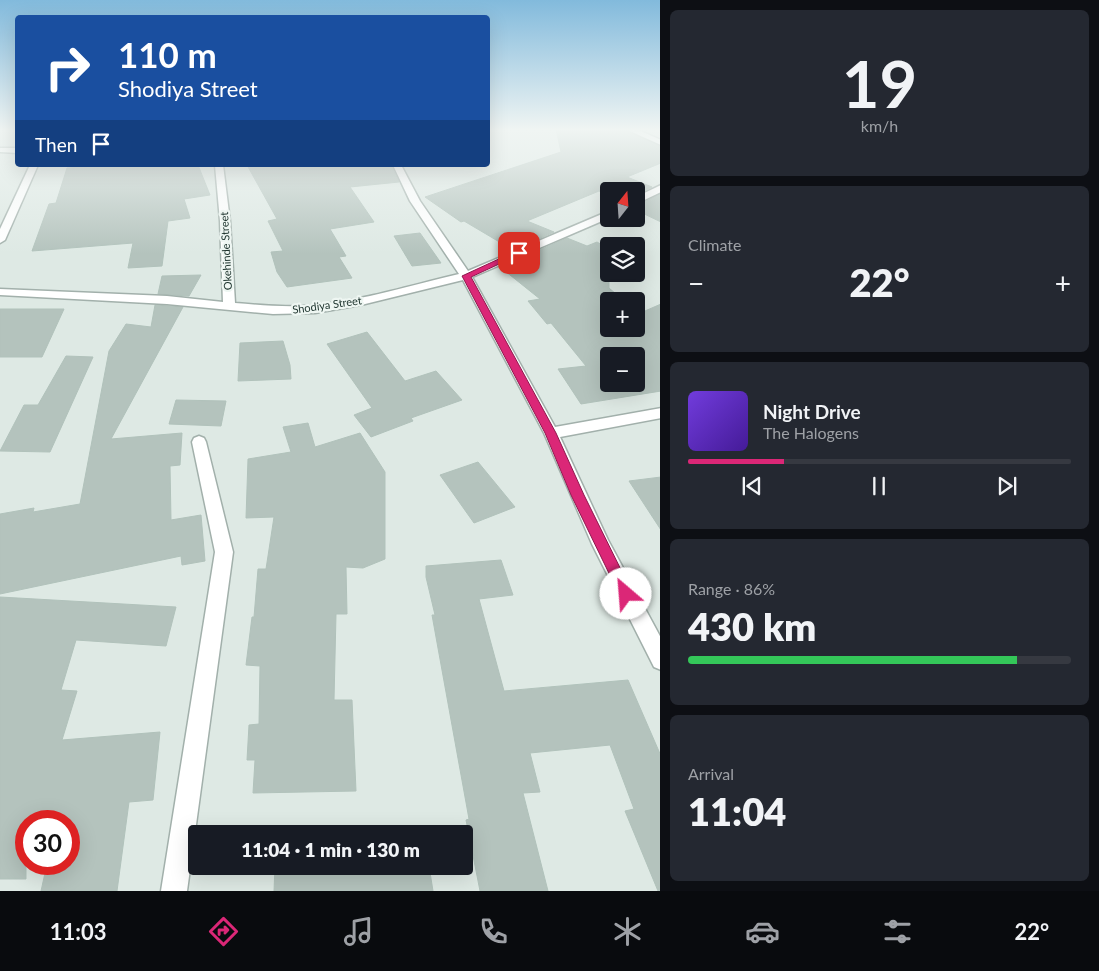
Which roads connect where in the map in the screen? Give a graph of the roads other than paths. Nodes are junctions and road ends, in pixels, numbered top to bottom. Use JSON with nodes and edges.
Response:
{"nodes":[{"id":1,"x":31,"y":171,"type":"edge"},
{"id":2,"x":220,"y":171,"type":"edge"},
{"id":3,"x":400,"y":171,"type":"edge"},
{"id":4,"x":660,"y":188,"type":"edge"},
{"id":5,"x":645,"y":196,"type":"edge"},
{"id":6,"x":600,"y":218,"type":"edge"},
{"id":7,"x":0,"y":240,"type":"edge"},
{"id":8,"x":466,"y":276,"type":"junction"},
{"id":9,"x":0,"y":292,"type":"edge"},
{"id":10,"x":229,"y":306,"type":"junction"},
{"id":11,"x":660,"y":414,"type":"edge"},
{"id":12,"x":551,"y":433,"type":"junction"},
{"id":13,"x":199,"y":442,"type":"dead end"},
{"id":14,"x":660,"y":660,"type":"edge"},
{"id":15,"x":174,"y":891,"type":"edge"}],
"edges":[{"from":1,"to":7,"type":"street"},
{"from":2,"to":10,"type":"street","name":"Okehinde Street"},
{"from":3,"to":8,"type":"street"},
{"from":4,"to":5,"type":"street"},
{"from":6,"to":8,"type":"street","name":"Shodiya Street"},
{"from":8,"to":10,"type":"street","name":"Shodiya Street"},
{"from":8,"to":12,"type":"street"},
{"from":9,"to":10,"type":"street","name":"Shodiya Street"},
{"from":11,"to":12,"type":"street"},
{"from":12,"to":14,"type":"street"},
{"from":13,"to":15,"type":"street"}]}
